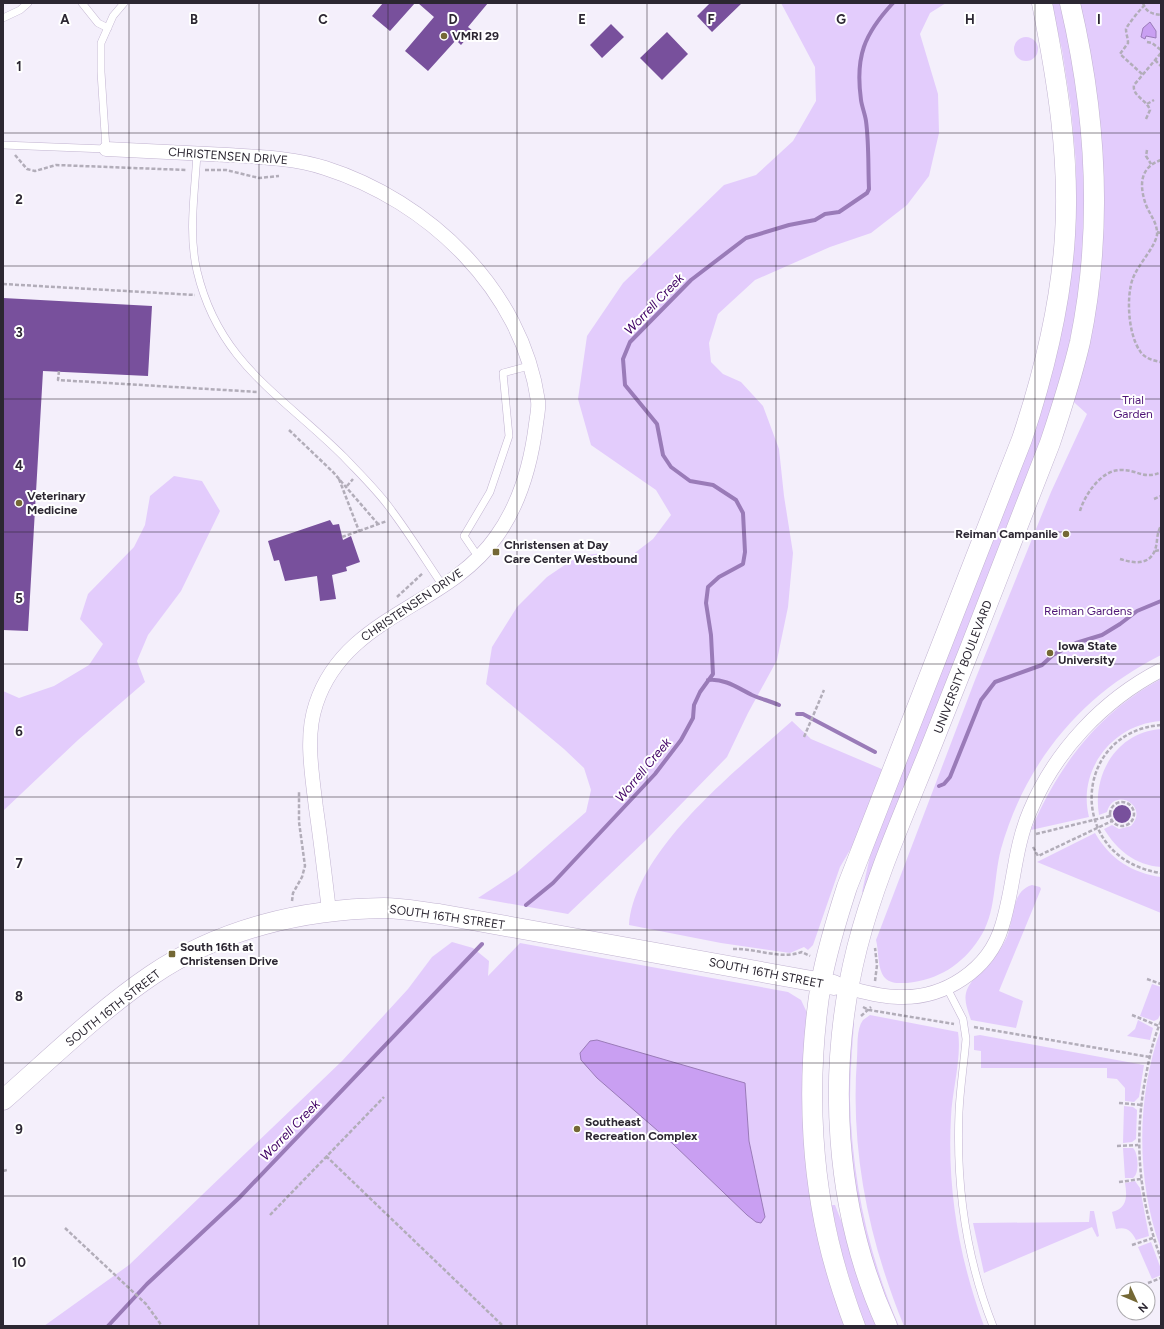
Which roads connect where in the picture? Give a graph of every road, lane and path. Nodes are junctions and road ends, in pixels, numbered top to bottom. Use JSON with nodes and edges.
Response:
{"nodes":[{"id":1,"x":28,"y":3,"type":"edge"},
{"id":2,"x":82,"y":3,"type":"edge"},
{"id":3,"x":124,"y":3,"type":"edge"},
{"id":4,"x":1042,"y":3,"type":"edge"},
{"id":5,"x":1070,"y":3,"type":"edge"},
{"id":6,"x":1144,"y":4,"type":"edge"},
{"id":7,"x":1161,"y":15,"type":"edge"},
{"id":8,"x":3,"y":18,"type":"edge"},
{"id":9,"x":108,"y":28,"type":"junction"},
{"id":10,"x":1147,"y":42,"type":"dead end"},
{"id":11,"x":1161,"y":52,"type":"edge"},
{"id":12,"x":1155,"y":60,"type":"junction"},
{"id":13,"x":1161,"y":66,"type":"edge"},
{"id":14,"x":1142,"y":74,"type":"junction"},
{"id":15,"x":1154,"y":100,"type":"dead end"},
{"id":16,"x":1147,"y":104,"type":"junction"},
{"id":17,"x":1146,"y":119,"type":"dead end"},
{"id":18,"x":3,"y":145,"type":"edge"},
{"id":19,"x":106,"y":149,"type":"junction"},
{"id":20,"x":1147,"y":150,"type":"dead end"},
{"id":21,"x":12,"y":153,"type":"dead end"},
{"id":22,"x":196,"y":153,"type":"junction"},
{"id":23,"x":1161,"y":160,"type":"edge"},
{"id":24,"x":1151,"y":164,"type":"junction"},
{"id":25,"x":196,"y":170,"type":"junction"},
{"id":26,"x":279,"y":176,"type":"dead end"},
{"id":27,"x":1157,"y":232,"type":"junction"},
{"id":28,"x":1161,"y":233,"type":"edge"},
{"id":29,"x":3,"y":284,"type":"edge"},
{"id":30,"x":205,"y":296,"type":"junction"},
{"id":31,"x":1161,"y":362,"type":"edge"},
{"id":32,"x":529,"y":366,"type":"junction"},
{"id":33,"x":59,"y":371,"type":"dead end"},
{"id":34,"x":272,"y":393,"type":"junction"},
{"id":35,"x":289,"y":430,"type":"dead end"},
{"id":36,"x":1161,"y":472,"type":"edge"},
{"id":37,"x":338,"y":477,"type":"junction"},
{"id":38,"x":1161,"y":496,"type":"edge"},
{"id":39,"x":1154,"y":499,"type":"dead end"},
{"id":40,"x":1080,"y":511,"type":"dead end"},
{"id":41,"x":391,"y":519,"type":"dead end"},
{"id":42,"x":378,"y":524,"type":"junction"},
{"id":43,"x":1161,"y":526,"type":"edge"},
{"id":44,"x":358,"y":531,"type":"junction"},
{"id":45,"x":342,"y":537,"type":"dead end"},
{"id":46,"x":1161,"y":550,"type":"edge"},
{"id":47,"x":1155,"y":551,"type":"junction"},
{"id":48,"x":479,"y":558,"type":"junction"},
{"id":49,"x":1120,"y":559,"type":"dead end"},
{"id":50,"x":426,"y":570,"type":"dead end"},
{"id":51,"x":443,"y":586,"type":"junction"},
{"id":52,"x":402,"y":592,"type":"dead end"},
{"id":53,"x":1161,"y":670,"type":"edge"},
{"id":54,"x":824,"y":690,"type":"dead end"},
{"id":55,"x":1161,"y":725,"type":"edge"},
{"id":56,"x":804,"y":737,"type":"dead end"},
{"id":57,"x":1110,"y":816,"type":"junction"},
{"id":58,"x":1094,"y":820,"type":"junction"},
{"id":59,"x":1112,"y":821,"type":"junction"},
{"id":60,"x":1097,"y":828,"type":"junction"},
{"id":61,"x":1032,"y":835,"type":"dead end"},
{"id":62,"x":1032,"y":840,"type":"dead end"},
{"id":63,"x":1161,"y":872,"type":"edge"},
{"id":64,"x":329,"y":912,"type":"junction"},
{"id":65,"x":876,"y":967,"type":"dead end"},
{"id":66,"x":1147,"y":979,"type":"dead end"},
{"id":67,"x":822,"y":983,"type":"junction"},
{"id":68,"x":1161,"y":984,"type":"edge"},
{"id":69,"x":874,"y":985,"type":"dead end"},
{"id":70,"x":848,"y":988,"type":"junction"},
{"id":71,"x":947,"y":988,"type":"junction"},
{"id":72,"x":872,"y":1002,"type":"dead end"},
{"id":73,"x":860,"y":1005,"type":"dead end"},
{"id":74,"x":869,"y":1010,"type":"junction"},
{"id":75,"x":1132,"y":1015,"type":"dead end"},
{"id":76,"x":858,"y":1021,"type":"dead end"},
{"id":77,"x":1161,"y":1021,"type":"edge"},
{"id":78,"x":956,"y":1024,"type":"dead end"},
{"id":79,"x":1159,"y":1026,"type":"junction"},
{"id":80,"x":974,"y":1027,"type":"dead end"},
{"id":81,"x":1150,"y":1057,"type":"junction"},
{"id":82,"x":384,"y":1097,"type":"dead end"},
{"id":83,"x":3,"y":1100,"type":"edge"},
{"id":84,"x":1119,"y":1103,"type":"dead end"},
{"id":85,"x":1142,"y":1105,"type":"junction"},
{"id":86,"x":1138,"y":1145,"type":"junction"},
{"id":87,"x":1117,"y":1146,"type":"dead end"},
{"id":88,"x":326,"y":1156,"type":"junction"},
{"id":89,"x":1141,"y":1178,"type":"junction"},
{"id":90,"x":1119,"y":1182,"type":"dead end"},
{"id":91,"x":270,"y":1214,"type":"dead end"},
{"id":92,"x":65,"y":1228,"type":"dead end"},
{"id":93,"x":1153,"y":1238,"type":"junction"},
{"id":94,"x":1132,"y":1245,"type":"dead end"},
{"id":95,"x":1161,"y":1259,"type":"edge"},
{"id":96,"x":162,"y":1326,"type":"edge"},
{"id":97,"x":503,"y":1326,"type":"edge"},
{"id":98,"x":855,"y":1326,"type":"edge"},
{"id":99,"x":887,"y":1326,"type":"edge"},
{"id":100,"x":993,"y":1326,"type":"edge"}],
"edges":[{"from":1,"to":8,"type":"lane"},
{"from":2,"to":9,"type":"lane"},
{"from":3,"to":9,"type":"lane"},
{"from":4,"to":67,"type":"main road"},
{"from":5,"to":70,"type":"main road","name":"UNIVERSITY BOULEVARD"},
{"from":6,"to":7,"type":"path"},
{"from":6,"to":14,"type":"path"},
{"from":9,"to":19,"type":"lane"},
{"from":10,"to":11,"type":"path"},
{"from":11,"to":12,"type":"path"},
{"from":12,"to":13,"type":"path"},
{"from":12,"to":14,"type":"path"},
{"from":14,"to":16,"type":"path"},
{"from":15,"to":16,"type":"path"},
{"from":16,"to":17,"type":"path"},
{"from":18,"to":19,"type":"lane"},
{"from":19,"to":22,"type":"street","name":"CHRISTENSEN DRIVE"},
{"from":20,"to":24,"type":"path"},
{"from":21,"to":25,"type":"path"},
{"from":22,"to":25,"type":"lane"},
{"from":22,"to":32,"type":"street","name":"CHRISTENSEN DRIVE"},
{"from":23,"to":24,"type":"path"},
{"from":24,"to":27,"type":"path"},
{"from":25,"to":26,"type":"path"},
{"from":25,"to":30,"type":"lane"},
{"from":27,"to":28,"type":"path"},
{"from":27,"to":31,"type":"path"},
{"from":29,"to":30,"type":"path"},
{"from":30,"to":34,"type":"lane"},
{"from":32,"to":48,"type":"street","name":"CHRISTENSEN DRIVE"},
{"from":32,"to":48,"type":"lane"},
{"from":33,"to":34,"type":"path"},
{"from":34,"to":51,"type":"lane"},
{"from":35,"to":37,"type":"path"},
{"from":36,"to":40,"type":"path"},
{"from":37,"to":42,"type":"path"},
{"from":37,"to":44,"type":"path"},
{"from":38,"to":39,"type":"path"},
{"from":41,"to":42,"type":"path"},
{"from":42,"to":44,"type":"path"},
{"from":43,"to":47,"type":"path"},
{"from":44,"to":45,"type":"path"},
{"from":46,"to":47,"type":"path"},
{"from":47,"to":49,"type":"path"},
{"from":48,"to":51,"type":"street","name":"CHRISTENSEN DRIVE"},
{"from":50,"to":52,"type":"path"},
{"from":51,"to":64,"type":"street","name":"CHRISTENSEN DRIVE"},
{"from":53,"to":71,"type":"street"},
{"from":54,"to":56,"type":"path"},
{"from":55,"to":58,"type":"path"},
{"from":57,"to":58,"type":"path"},
{"from":57,"to":59,"type":"path"},
{"from":57,"to":59,"type":"path"},
{"from":58,"to":60,"type":"path"},
{"from":58,"to":61,"type":"path"},
{"from":59,"to":60,"type":"path"},
{"from":60,"to":62,"type":"path"},
{"from":60,"to":63,"type":"path"},
{"from":64,"to":67,"type":"main road","name":"SOUTH 16TH STREET"},
{"from":64,"to":83,"type":"main road","name":"SOUTH 16TH STREET"},
{"from":65,"to":69,"type":"path"},
{"from":66,"to":68,"type":"path"},
{"from":67,"to":70,"type":"main road","name":"SOUTH 16TH STREET"},
{"from":67,"to":98,"type":"main road"},
{"from":70,"to":71,"type":"street"},
{"from":70,"to":99,"type":"main road","name":"UNIVERSITY BOULEVARD"},
{"from":71,"to":100,"type":"lane"},
{"from":72,"to":74,"type":"path"},
{"from":73,"to":74,"type":"path"},
{"from":74,"to":76,"type":"path"},
{"from":74,"to":78,"type":"path"},
{"from":75,"to":79,"type":"path"},
{"from":77,"to":79,"type":"path"},
{"from":79,"to":81,"type":"path"},
{"from":80,"to":81,"type":"path"},
{"from":81,"to":85,"type":"path"},
{"from":82,"to":88,"type":"path"},
{"from":84,"to":85,"type":"path"},
{"from":85,"to":86,"type":"path"},
{"from":86,"to":87,"type":"path"},
{"from":86,"to":89,"type":"path"},
{"from":88,"to":91,"type":"path"},
{"from":88,"to":97,"type":"path"},
{"from":89,"to":90,"type":"path"},
{"from":89,"to":93,"type":"path"},
{"from":92,"to":96,"type":"path"},
{"from":93,"to":94,"type":"path"},
{"from":93,"to":95,"type":"path"}]}
